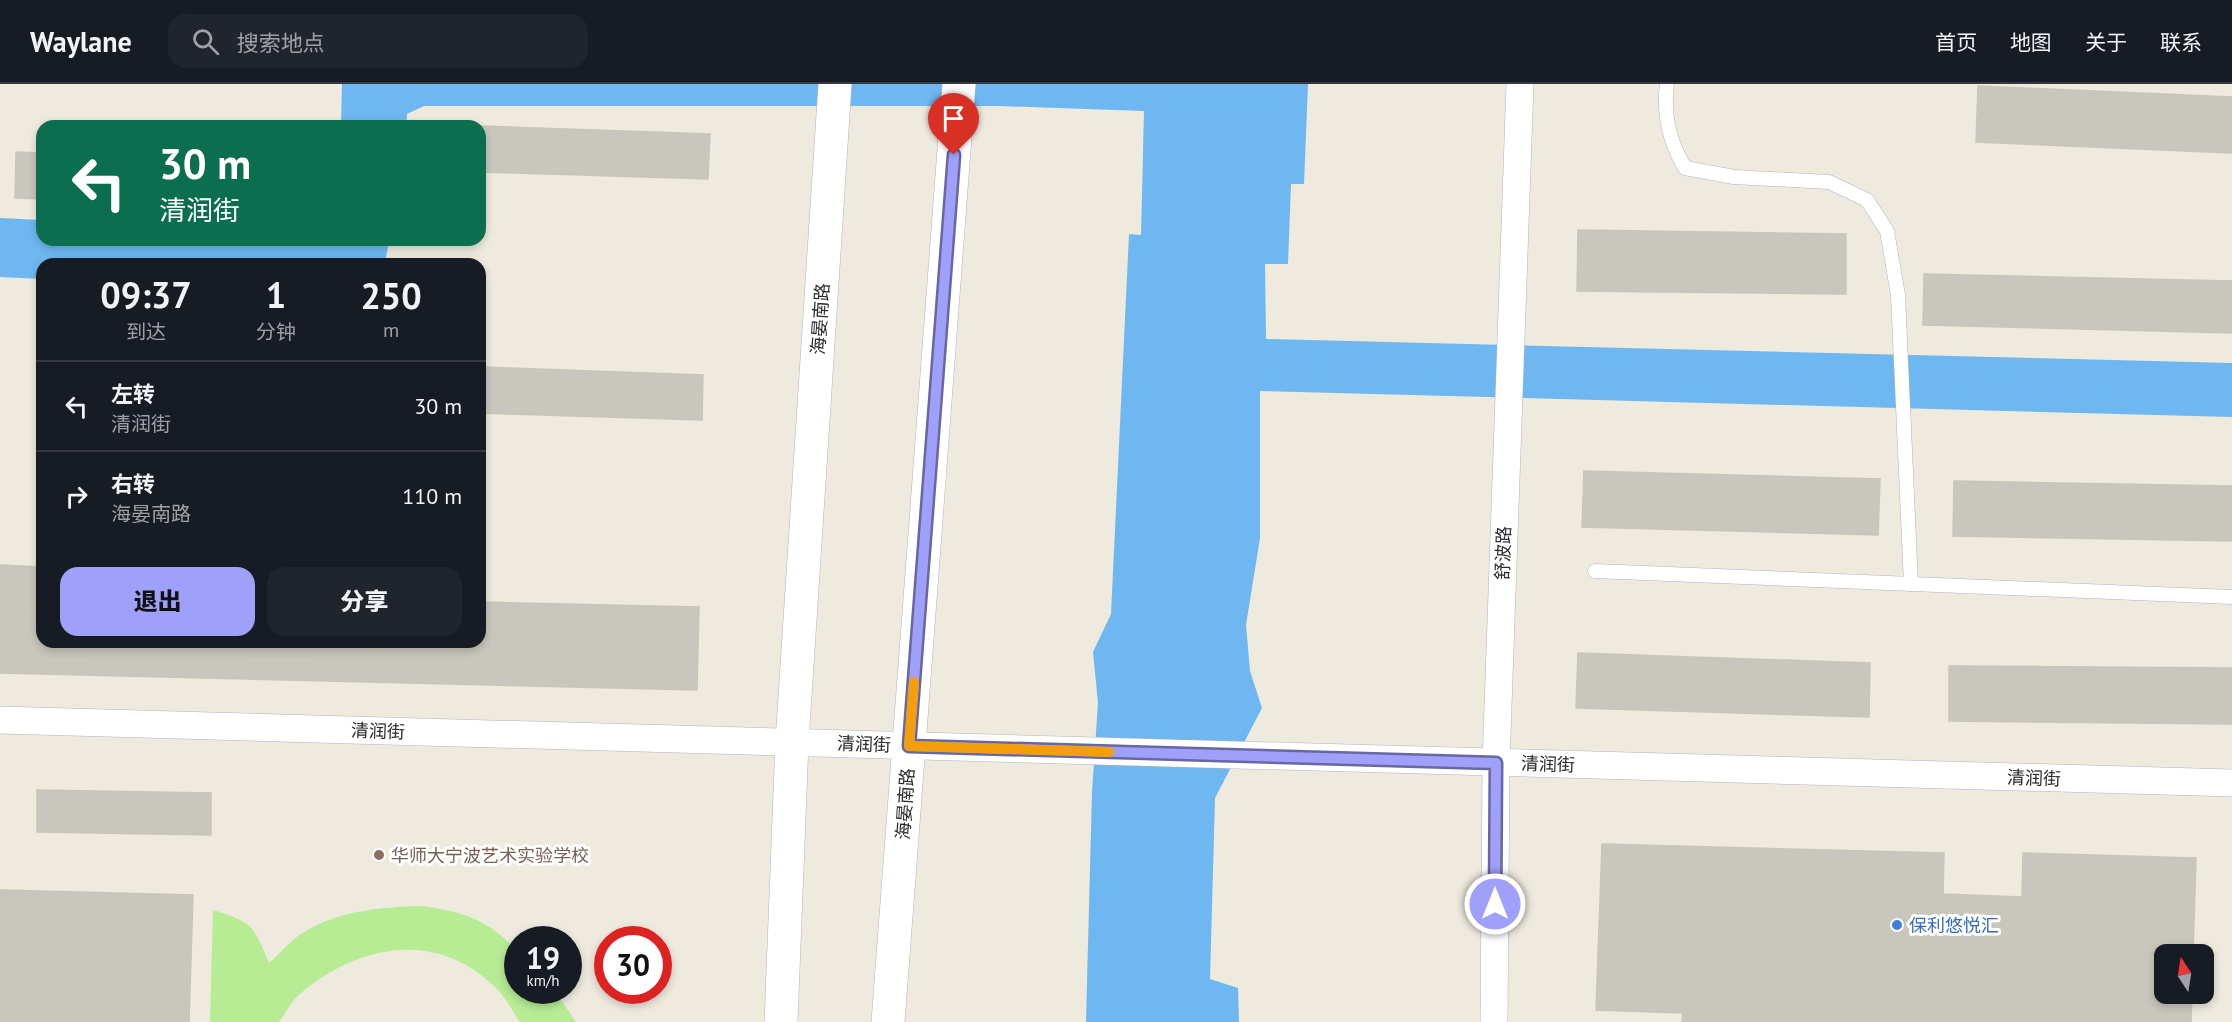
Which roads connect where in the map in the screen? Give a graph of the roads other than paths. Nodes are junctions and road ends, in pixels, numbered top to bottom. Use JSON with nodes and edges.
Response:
{"nodes":[{"id":1,"x":835,"y":84,"type":"edge"},
{"id":2,"x":959,"y":84,"type":"edge"},
{"id":3,"x":1520,"y":84,"type":"edge"},
{"id":4,"x":1667,"y":84,"type":"edge"},
{"id":5,"x":1595,"y":571,"type":"dead end"},
{"id":6,"x":1911,"y":584,"type":"junction"},
{"id":7,"x":2232,"y":597,"type":"edge"},
{"id":8,"x":0,"y":720,"type":"edge"},
{"id":9,"x":792,"y":742,"type":"junction"},
{"id":10,"x":909,"y":746,"type":"junction"},
{"id":11,"x":1496,"y":763,"type":"junction"},
{"id":12,"x":2232,"y":783,"type":"edge"},
{"id":13,"x":781,"y":1022,"type":"edge"},
{"id":14,"x":888,"y":1022,"type":"edge"},
{"id":15,"x":1494,"y":1022,"type":"edge"}],
"edges":[{"from":1,"to":9,"type":"main road","name":"海晏南路"},
{"from":2,"to":10,"type":"main road","name":"海晏南路"},
{"from":3,"to":11,"type":"street","name":"舒波路"},
{"from":4,"to":6,"type":"lane"},
{"from":5,"to":6,"type":"lane"},
{"from":6,"to":7,"type":"lane"},
{"from":8,"to":9,"type":"street","name":"清润街"},
{"from":9,"to":10,"type":"street","name":"清润街"},
{"from":9,"to":13,"type":"main road","name":"海晏南路"},
{"from":10,"to":11,"type":"street","name":"清润街"},
{"from":10,"to":14,"type":"main road","name":"海晏南路"},
{"from":11,"to":12,"type":"street","name":"清润街"},
{"from":11,"to":15,"type":"street","name":"舒波路"}]}
